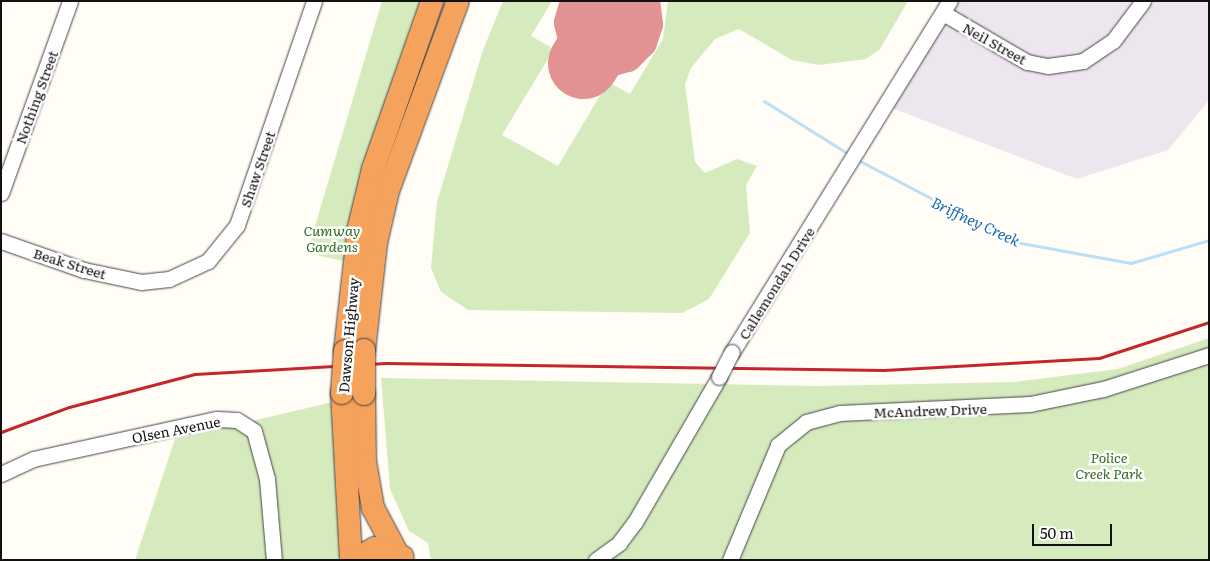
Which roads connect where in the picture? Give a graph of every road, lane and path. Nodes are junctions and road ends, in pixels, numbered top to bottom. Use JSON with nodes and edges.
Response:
{"nodes":[{"id":1,"x":70,"y":1,"type":"edge"},
{"id":2,"x":314,"y":1,"type":"edge"},
{"id":3,"x":432,"y":1,"type":"edge"},
{"id":4,"x":458,"y":1,"type":"edge"},
{"id":5,"x":1143,"y":1,"type":"edge"},
{"id":6,"x":946,"y":7,"type":"edge"},
{"id":7,"x":1,"y":192,"type":"edge"},
{"id":8,"x":1,"y":241,"type":"edge"},
{"id":9,"x":141,"y":282,"type":"joint"},
{"id":10,"x":355,"y":351,"type":"junction"},
{"id":11,"x":1209,"y":355,"type":"edge"},
{"id":12,"x":353,"y":394,"type":"junction"},
{"id":13,"x":1,"y":474,"type":"edge"},
{"id":14,"x":401,"y":556,"type":"edge"},
{"id":15,"x":604,"y":558,"type":"edge"},
{"id":16,"x":274,"y":559,"type":"edge"},
{"id":17,"x":351,"y":560,"type":"edge"},
{"id":18,"x":355,"y":560,"type":"edge"},
{"id":19,"x":730,"y":560,"type":"edge"}],
"edges":[{"from":1,"to":7,"type":"street","name":"Nothing Street"},
{"from":2,"to":9,"type":"street","name":"Shaw Street"},
{"from":3,"to":10,"type":"highway","name":"Dawson Highway"},
{"from":4,"to":10,"type":"highway","name":"Dawson Highway"},
{"from":5,"to":6,"type":"street","name":"Neil Street"},
{"from":6,"to":15,"type":"street","name":"Callemondah Drive","bridge":true},
{"from":8,"to":9,"type":"street","name":"Beak Street"},
{"from":10,"to":12,"type":"highway","name":"Dawson Highway","bridge":true},
{"from":11,"to":19,"type":"street","name":"McAndrew Drive"},
{"from":12,"to":14,"type":"highway","name":"Dawson Highway"},
{"from":12,"to":17,"type":"highway","name":"Dawson Highway"},
{"from":13,"to":16,"type":"street","name":"Olsen Avenue"},
{"from":14,"to":18,"type":"highway"}]}
